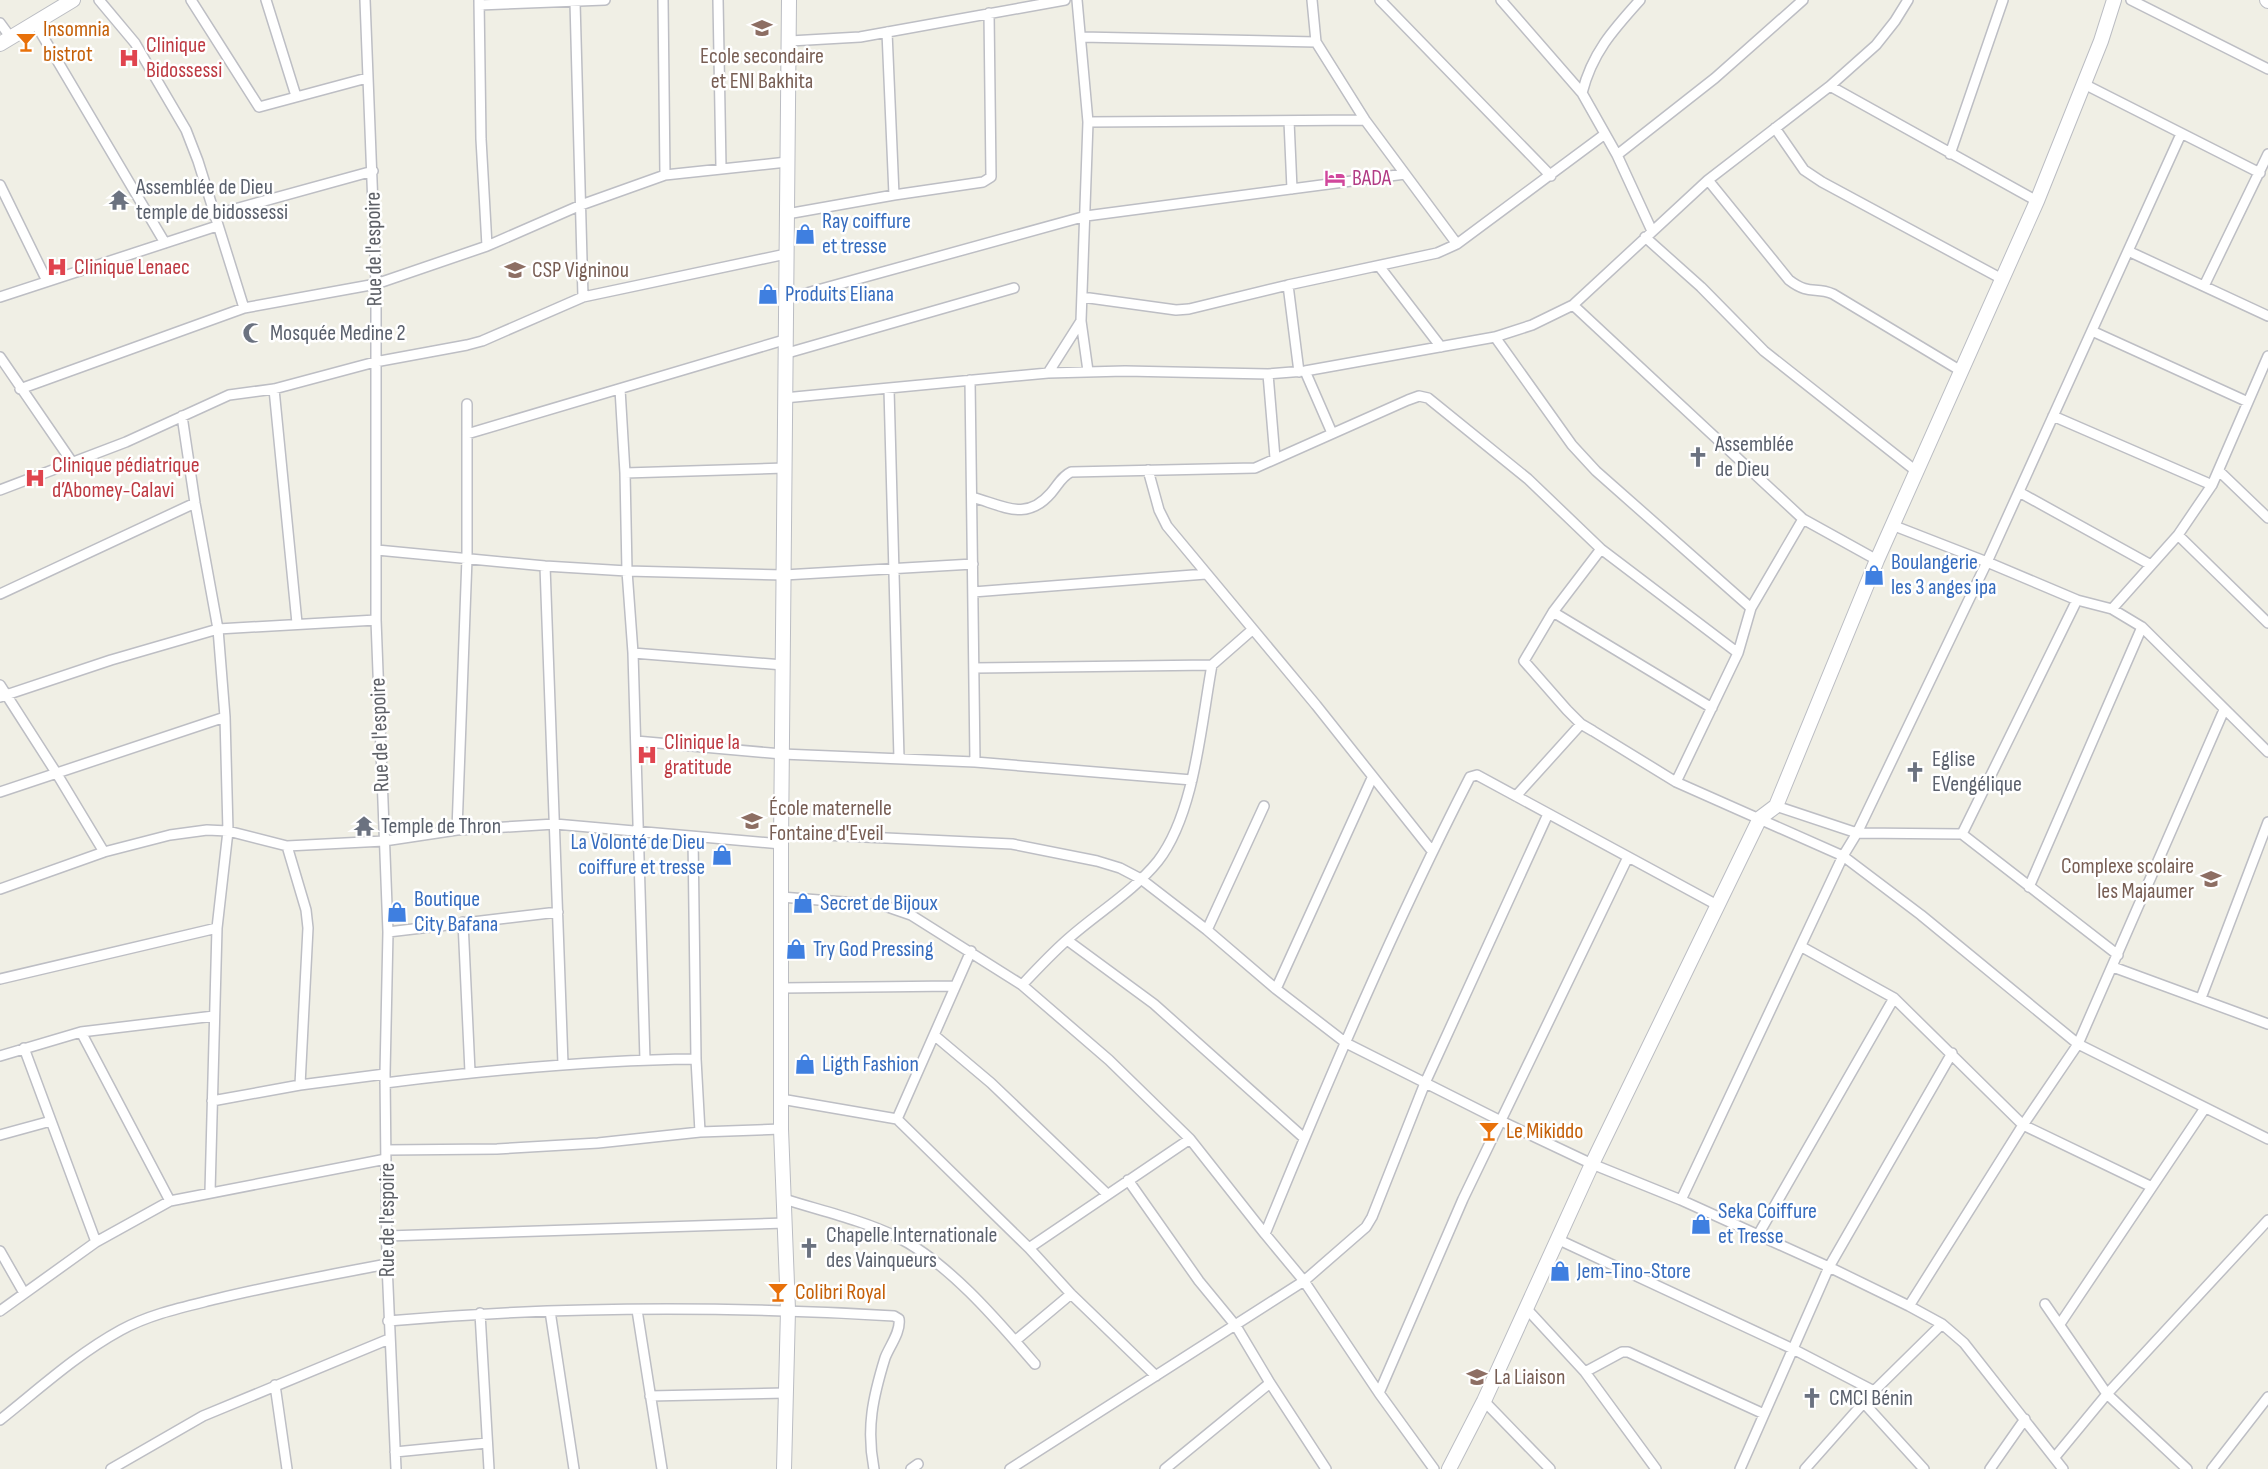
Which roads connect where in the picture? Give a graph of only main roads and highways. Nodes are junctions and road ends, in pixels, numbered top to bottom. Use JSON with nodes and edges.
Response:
{"nodes":[{"id":1,"x":73,"y":0,"type":"edge"},
{"id":2,"x":789,"y":0,"type":"edge"},
{"id":3,"x":2114,"y":0,"type":"edge"},
{"id":4,"x":5,"y":41,"type":"edge"},
{"id":5,"x":784,"y":1469,"type":"edge"},
{"id":6,"x":1449,"y":1469,"type":"edge"}],
"edges":[{"from":1,"to":4,"type":"main road"},
{"from":2,"to":5,"type":"main road"},
{"from":3,"to":6,"type":"main road"}]}
